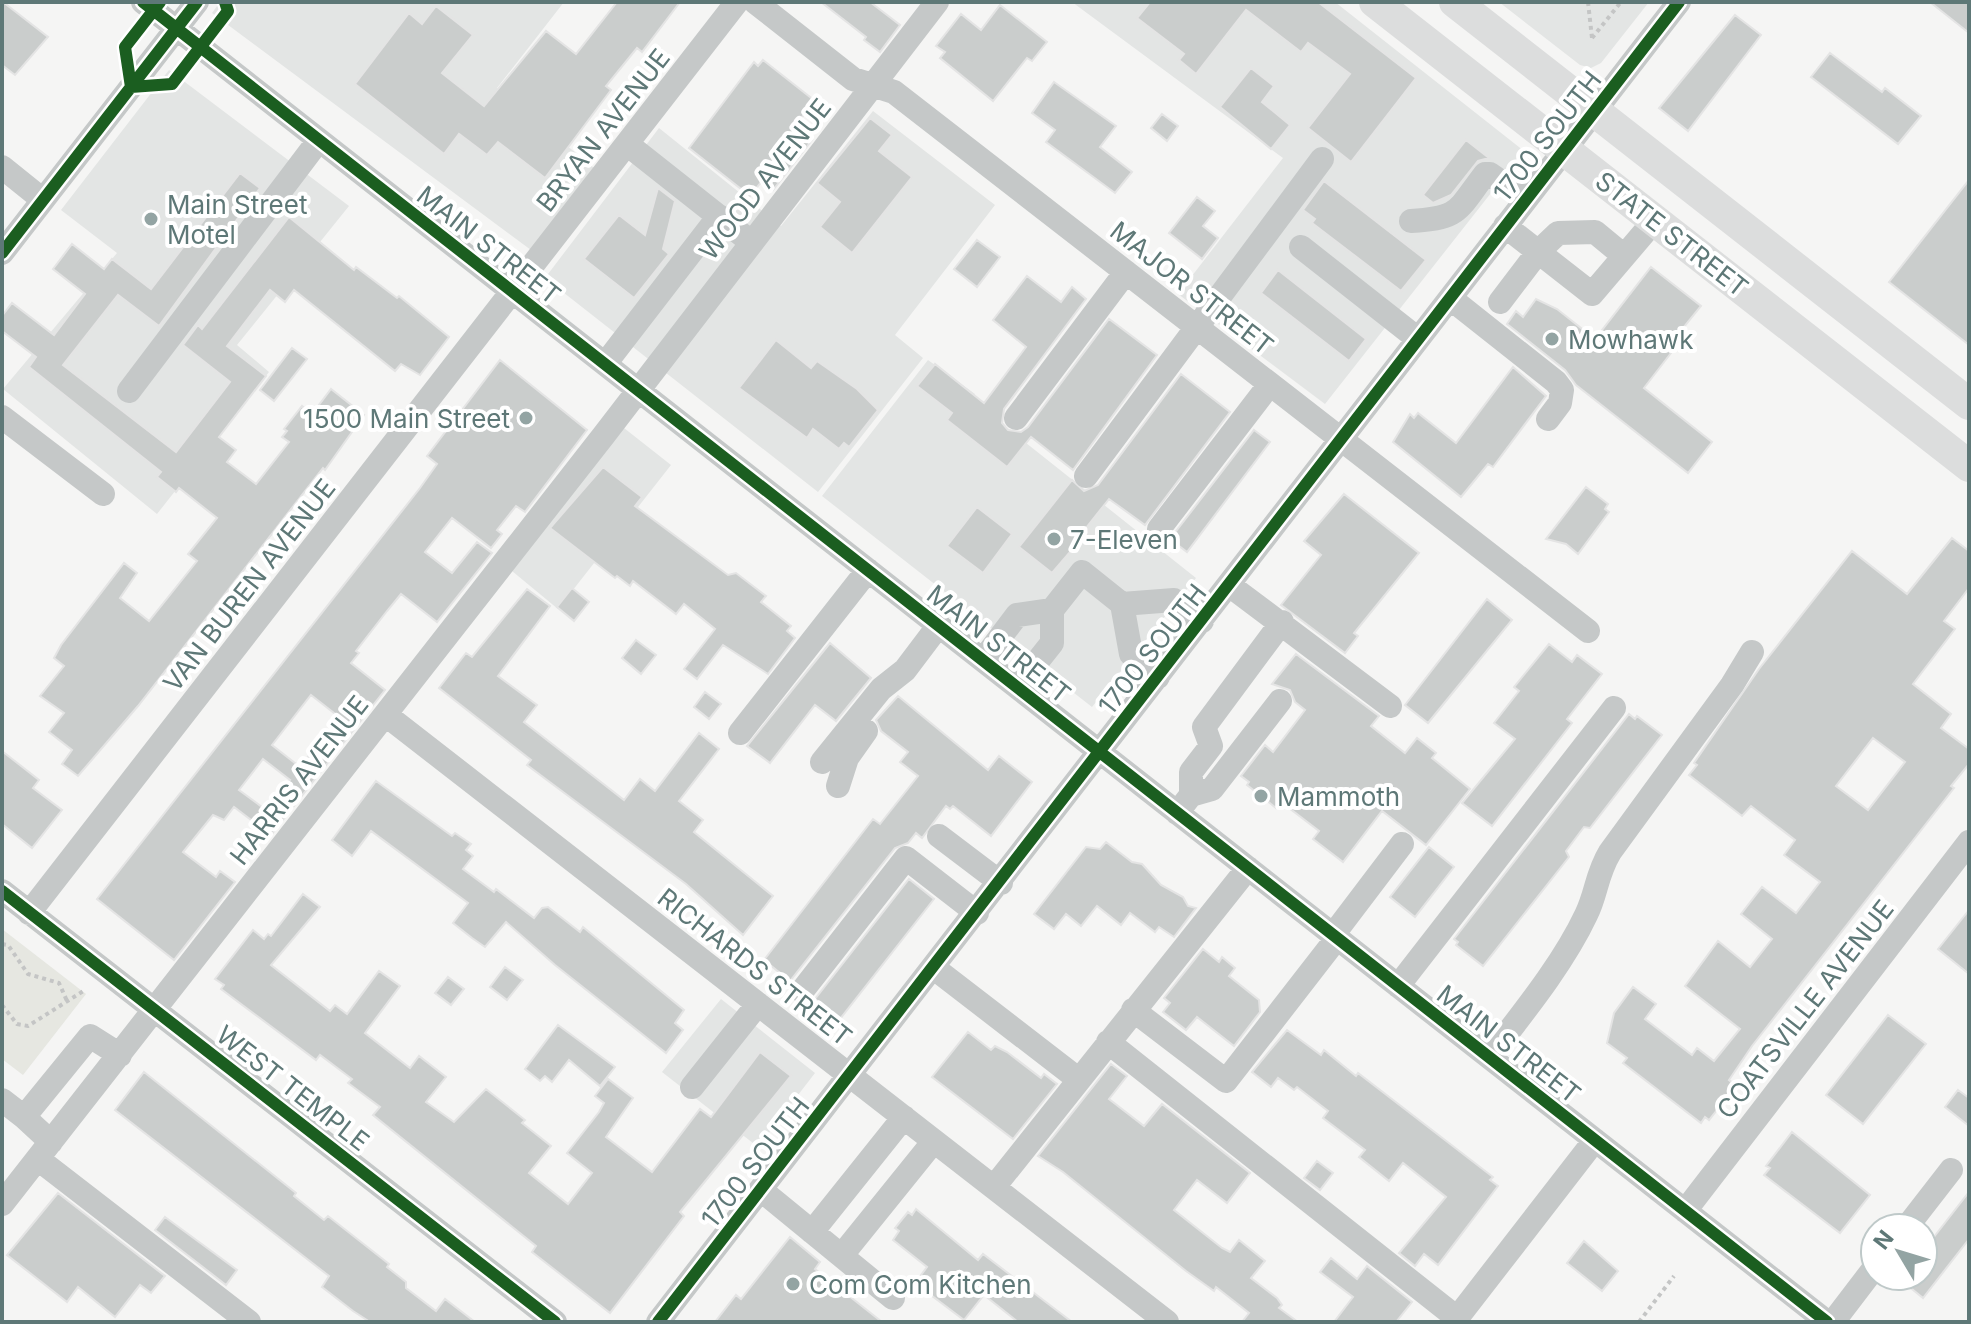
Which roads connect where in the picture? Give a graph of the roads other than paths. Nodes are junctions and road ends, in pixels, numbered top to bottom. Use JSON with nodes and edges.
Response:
{"nodes":[{"id":1,"x":143,"y":2,"type":"edge"},
{"id":2,"x":197,"y":2,"type":"edge"},
{"id":3,"x":737,"y":2,"type":"edge"},
{"id":4,"x":755,"y":2,"type":"edge"},
{"id":5,"x":937,"y":2,"type":"edge"},
{"id":6,"x":1375,"y":2,"type":"edge"},
{"id":7,"x":1455,"y":2,"type":"edge"},
{"id":8,"x":1679,"y":2,"type":"edge"},
{"id":9,"x":177,"y":28,"type":"junction"},
{"id":10,"x":872,"y":85,"type":"junction"},
{"id":11,"x":1594,"y":110,"type":"junction"},
{"id":12,"x":319,"y":140,"type":"junction"},
{"id":13,"x":627,"y":144,"type":"junction"},
{"id":14,"x":1564,"y":149,"type":"junction"},
{"id":15,"x":1322,"y":159,"type":"dead end"},
{"id":16,"x":2,"y":167,"type":"edge"},
{"id":17,"x":1526,"y":199,"type":"junction"},
{"id":18,"x":43,"y":200,"type":"junction"},
{"id":19,"x":719,"y":216,"type":"junction"},
{"id":20,"x":1655,"y":220,"type":"junction"},
{"id":21,"x":1411,"y":221,"type":"dead end"},
{"id":22,"x":1505,"y":226,"type":"junction"},
{"id":23,"x":751,"y":242,"type":"junction"},
{"id":24,"x":1301,"y":247,"type":"dead end"},
{"id":25,"x":694,"y":250,"type":"junction"},
{"id":26,"x":1538,"y":252,"type":"junction"},
{"id":27,"x":2,"y":253,"type":"edge"},
{"id":28,"x":1624,"y":256,"type":"junction"},
{"id":29,"x":1126,"y":272,"type":"junction"},
{"id":30,"x":726,"y":274,"type":"junction"},
{"id":31,"x":512,"y":291,"type":"junction"},
{"id":32,"x":1450,"y":298,"type":"junction"},
{"id":33,"x":1500,"y":302,"type":"dead end"},
{"id":34,"x":1195,"y":325,"type":"junction"},
{"id":35,"x":1418,"y":339,"type":"junction"},
{"id":36,"x":605,"y":364,"type":"junction"},
{"id":37,"x":1270,"y":384,"type":"junction"},
{"id":38,"x":638,"y":390,"type":"junction"},
{"id":39,"x":129,"y":391,"type":"dead end"},
{"id":40,"x":1969,"y":404,"type":"edge"},
{"id":41,"x":2,"y":417,"type":"edge"},
{"id":42,"x":1016,"y":418,"type":"dead end"},
{"id":43,"x":1548,"y":419,"type":"dead end"},
{"id":44,"x":1341,"y":439,"type":"junction"},
{"id":45,"x":1969,"y":466,"type":"edge"},
{"id":46,"x":1086,"y":476,"type":"dead end"},
{"id":47,"x":103,"y":494,"type":"dead end"},
{"id":48,"x":1159,"y":529,"type":"dead end"},
{"id":49,"x":868,"y":570,"type":"junction"},
{"id":50,"x":1229,"y":585,"type":"junction"},
{"id":51,"x":1122,"y":604,"type":"junction"},
{"id":52,"x":1052,"y":610,"type":"junction"},
{"id":53,"x":1202,"y":621,"type":"junction"},
{"id":54,"x":1282,"y":622,"type":"junction"},
{"id":55,"x":939,"y":625,"type":"junction"},
{"id":56,"x":1588,"y":631,"type":"dead end"},
{"id":57,"x":1752,"y":652,"type":"dead end"},
{"id":58,"x":983,"y":660,"type":"junction"},
{"id":59,"x":905,"y":670,"type":"junction"},
{"id":60,"x":1158,"y":677,"type":"junction"},
{"id":61,"x":1017,"y":687,"type":"junction"},
{"id":62,"x":1280,"y":701,"type":"dead end"},
{"id":63,"x":1390,"y":706,"type":"dead end"},
{"id":64,"x":1614,"y":708,"type":"dead end"},
{"id":65,"x":386,"y":715,"type":"junction"},
{"id":66,"x":740,"y":733,"type":"dead end"},
{"id":67,"x":1211,"y":746,"type":"junction"},
{"id":68,"x":1100,"y":753,"type":"junction"},
{"id":69,"x":822,"y":762,"type":"dead end"},
{"id":70,"x":1233,"y":762,"type":"junction"},
{"id":71,"x":838,"y":786,"type":"dead end"},
{"id":72,"x":1184,"y":804,"type":"junction"},
{"id":73,"x":939,"y":836,"type":"dead end"},
{"id":74,"x":1969,"y":842,"type":"edge"},
{"id":75,"x":1402,"y":844,"type":"dead end"},
{"id":76,"x":1248,"y":868,"type":"junction"},
{"id":77,"x":1001,"y":883,"type":"junction"},
{"id":78,"x":2,"y":891,"type":"edge"},
{"id":79,"x":29,"y":913,"type":"junction"},
{"id":80,"x":977,"y":913,"type":"junction"},
{"id":81,"x":1335,"y":936,"type":"junction"},
{"id":82,"x":934,"y":968,"type":"junction"},
{"id":83,"x":1398,"y":986,"type":"junction"},
{"id":84,"x":802,"y":991,"type":"dead end"},
{"id":85,"x":758,"y":1004,"type":"junction"},
{"id":86,"x":156,"y":1010,"type":"junction"},
{"id":87,"x":1133,"y":1010,"type":"junction"},
{"id":88,"x":1108,"y":1042,"type":"junction"},
{"id":89,"x":120,"y":1055,"type":"junction"},
{"id":90,"x":1489,"y":1057,"type":"junction"},
{"id":91,"x":850,"y":1076,"type":"junction"},
{"id":92,"x":1078,"y":1079,"type":"junction"},
{"id":93,"x":692,"y":1087,"type":"dead end"},
{"id":94,"x":2,"y":1100,"type":"edge"},
{"id":95,"x":24,"y":1117,"type":"junction"},
{"id":96,"x":904,"y":1117,"type":"junction"},
{"id":97,"x":1595,"y":1140,"type":"junction"},
{"id":98,"x":934,"y":1141,"type":"junction"},
{"id":99,"x":880,"y":1147,"type":"junction"},
{"id":100,"x":44,"y":1150,"type":"junction"},
{"id":101,"x":1951,"y":1170,"type":"dead end"},
{"id":102,"x":910,"y":1171,"type":"junction"},
{"id":103,"x":994,"y":1187,"type":"junction"},
{"id":104,"x":761,"y":1190,"type":"junction"},
{"id":105,"x":3,"y":1200,"type":"edge"},
{"id":106,"x":1685,"y":1211,"type":"junction"},
{"id":107,"x":1918,"y":1212,"type":"edge"},
{"id":108,"x":812,"y":1232,"type":"junction"},
{"id":109,"x":842,"y":1255,"type":"junction"},
{"id":110,"x":1859,"y":1287,"type":"edge"},
{"id":111,"x":893,"y":1298,"type":"dead end"},
{"id":112,"x":1796,"y":1313,"type":"edge"},
{"id":113,"x":1455,"y":1320,"type":"edge"},
{"id":114,"x":249,"y":1322,"type":"edge"},
{"id":115,"x":555,"y":1322,"type":"edge"},
{"id":116,"x":658,"y":1322,"type":"edge"},
{"id":117,"x":1167,"y":1322,"type":"edge"},
{"id":118,"x":1830,"y":1322,"type":"edge"}],
"edges":[{"from":1,"to":9,"type":"street","name":"MAIN STREET"},
{"from":2,"to":9,"type":"street"},
{"from":3,"to":13,"type":"street","name":"BRYAN AVENUE"},
{"from":4,"to":10,"type":"street","name":"MAJOR STREET"},
{"from":5,"to":10,"type":"street","name":"WOOD AVENUE"},
{"from":6,"to":14,"type":"main road","name":"STATE STREET"},
{"from":7,"to":11,"type":"main road","name":"STATE STREET"},
{"from":8,"to":11,"type":"street","name":"1700 SOUTH"},
{"from":9,"to":12,"type":"street","name":"MAIN STREET"},
{"from":9,"to":18,"type":"street"},
{"from":10,"to":23,"type":"street","name":"WOOD AVENUE"},
{"from":10,"to":29,"type":"street","name":"MAJOR STREET"},
{"from":11,"to":14,"type":"street","name":"1700 SOUTH"},
{"from":11,"to":40,"type":"main road","name":"STATE STREET"},
{"from":12,"to":31,"type":"street","name":"MAIN STREET"},
{"from":12,"to":39,"type":"street"},
{"from":13,"to":19,"type":"street"},
{"from":13,"to":31,"type":"street","name":"BRYAN AVENUE"},
{"from":14,"to":17,"type":"street","name":"1700 SOUTH"},
{"from":14,"to":20,"type":"main road","name":"STATE STREET"},
{"from":15,"to":34,"type":"street"},
{"from":16,"to":18,"type":"street"},
{"from":17,"to":21,"type":"street"},
{"from":17,"to":22,"type":"street","name":"1700 SOUTH"},
{"from":18,"to":27,"type":"street"},
{"from":19,"to":23,"type":"street"},
{"from":19,"to":25,"type":"street"},
{"from":20,"to":28,"type":"street"},
{"from":20,"to":45,"type":"main road","name":"STATE STREET"},
{"from":22,"to":26,"type":"street"},
{"from":22,"to":32,"type":"street","name":"1700 SOUTH"},
{"from":23,"to":30,"type":"street","name":"WOOD AVENUE"},
{"from":24,"to":35,"type":"street"},
{"from":25,"to":30,"type":"street"},
{"from":25,"to":36,"type":"street"},
{"from":26,"to":28,"type":"street"},
{"from":26,"to":28,"type":"street"},
{"from":26,"to":33,"type":"street"},
{"from":29,"to":34,"type":"street","name":"MAJOR STREET"},
{"from":29,"to":42,"type":"street"},
{"from":30,"to":38,"type":"street","name":"WOOD AVENUE"},
{"from":31,"to":36,"type":"street","name":"MAIN STREET"},
{"from":31,"to":79,"type":"street","name":"VAN BUREN AVENUE"},
{"from":32,"to":35,"type":"street","name":"1700 SOUTH"},
{"from":32,"to":43,"type":"street"},
{"from":34,"to":37,"type":"street","name":"MAJOR STREET"},
{"from":34,"to":46,"type":"street"},
{"from":35,"to":44,"type":"street","name":"1700 SOUTH"},
{"from":36,"to":38,"type":"street","name":"MAIN STREET"},
{"from":37,"to":44,"type":"street","name":"MAJOR STREET"},
{"from":37,"to":48,"type":"street"},
{"from":38,"to":49,"type":"street","name":"MAIN STREET"},
{"from":38,"to":65,"type":"street","name":"HARRIS AVENUE"},
{"from":41,"to":47,"type":"street"},
{"from":44,"to":50,"type":"street","name":"1700 SOUTH"},
{"from":44,"to":56,"type":"street","name":"MAJOR STREET"},
{"from":49,"to":55,"type":"street","name":"MAIN STREET"},
{"from":49,"to":66,"type":"street"},
{"from":50,"to":53,"type":"street","name":"1700 SOUTH"},
{"from":50,"to":54,"type":"street"},
{"from":51,"to":52,"type":"street"},
{"from":51,"to":53,"type":"street"},
{"from":51,"to":60,"type":"street"},
{"from":52,"to":58,"type":"street"},
{"from":52,"to":61,"type":"street"},
{"from":53,"to":60,"type":"street","name":"1700 SOUTH"},
{"from":54,"to":63,"type":"street"},
{"from":54,"to":67,"type":"street"},
{"from":55,"to":58,"type":"street","name":"MAIN STREET"},
{"from":55,"to":59,"type":"street"},
{"from":57,"to":90,"type":"street"},
{"from":58,"to":61,"type":"street","name":"MAIN STREET"},
{"from":59,"to":69,"type":"street"},
{"from":59,"to":71,"type":"street"},
{"from":60,"to":68,"type":"street","name":"1700 SOUTH"},
{"from":61,"to":68,"type":"street","name":"MAIN STREET"},
{"from":62,"to":70,"type":"street"},
{"from":64,"to":83,"type":"street"},
{"from":65,"to":85,"type":"street","name":"RICHARDS STREET"},
{"from":65,"to":86,"type":"street","name":"HARRIS AVENUE"},
{"from":67,"to":70,"type":"street"},
{"from":67,"to":72,"type":"street"},
{"from":68,"to":72,"type":"street","name":"MAIN STREET"},
{"from":68,"to":77,"type":"street","name":"1700 SOUTH"},
{"from":70,"to":72,"type":"street"},
{"from":72,"to":76,"type":"street","name":"MAIN STREET"},
{"from":73,"to":77,"type":"street"},
{"from":74,"to":106,"type":"street","name":"COATSVILLE AVENUE"},
{"from":75,"to":81,"type":"street"},
{"from":76,"to":81,"type":"street","name":"MAIN STREET"},
{"from":76,"to":87,"type":"street"},
{"from":77,"to":80,"type":"street","name":"1700 SOUTH"},
{"from":78,"to":79,"type":"street","name":"WEST TEMPLE"},
{"from":79,"to":86,"type":"street","name":"WEST TEMPLE"},
{"from":80,"to":82,"type":"street","name":"1700 SOUTH"},
{"from":80,"to":84,"type":"street"},
{"from":81,"to":83,"type":"street","name":"MAIN STREET"},
{"from":81,"to":87,"type":"street"},
{"from":82,"to":91,"type":"street","name":"1700 SOUTH"},
{"from":82,"to":92,"type":"street"},
{"from":83,"to":90,"type":"street","name":"MAIN STREET"},
{"from":85,"to":91,"type":"street","name":"RICHARDS STREET"},
{"from":85,"to":93,"type":"street"},
{"from":86,"to":89,"type":"street","name":"HARRIS AVENUE"},
{"from":86,"to":115,"type":"street","name":"WEST TEMPLE"},
{"from":87,"to":88,"type":"street"},
{"from":88,"to":92,"type":"street"},
{"from":88,"to":113,"type":"street"},
{"from":89,"to":95,"type":"street"},
{"from":89,"to":100,"type":"street","name":"HARRIS AVENUE"},
{"from":90,"to":97,"type":"street","name":"MAIN STREET"},
{"from":91,"to":96,"type":"street","name":"RICHARDS STREET"},
{"from":91,"to":104,"type":"street","name":"1700 SOUTH"},
{"from":92,"to":103,"type":"street"},
{"from":94,"to":95,"type":"street"},
{"from":95,"to":100,"type":"street"},
{"from":96,"to":98,"type":"street","name":"RICHARDS STREET"},
{"from":96,"to":99,"type":"street"},
{"from":97,"to":106,"type":"street","name":"MAIN STREET"},
{"from":97,"to":113,"type":"street"},
{"from":98,"to":102,"type":"street"},
{"from":98,"to":103,"type":"street","name":"RICHARDS STREET"},
{"from":99,"to":102,"type":"street"},
{"from":99,"to":108,"type":"street"},
{"from":100,"to":105,"type":"street","name":"HARRIS AVENUE"},
{"from":100,"to":114,"type":"street"},
{"from":101,"to":107,"type":"street"},
{"from":102,"to":109,"type":"street"},
{"from":103,"to":117,"type":"street","name":"RICHARDS STREET"},
{"from":104,"to":108,"type":"street"},
{"from":104,"to":116,"type":"street","name":"1700 SOUTH"},
{"from":106,"to":112,"type":"street","name":"MAIN STREET"},
{"from":108,"to":109,"type":"street"},
{"from":109,"to":111,"type":"street"},
{"from":110,"to":118,"type":"street"},
{"from":112,"to":118,"type":"street","name":"MAIN STREET"}]}
